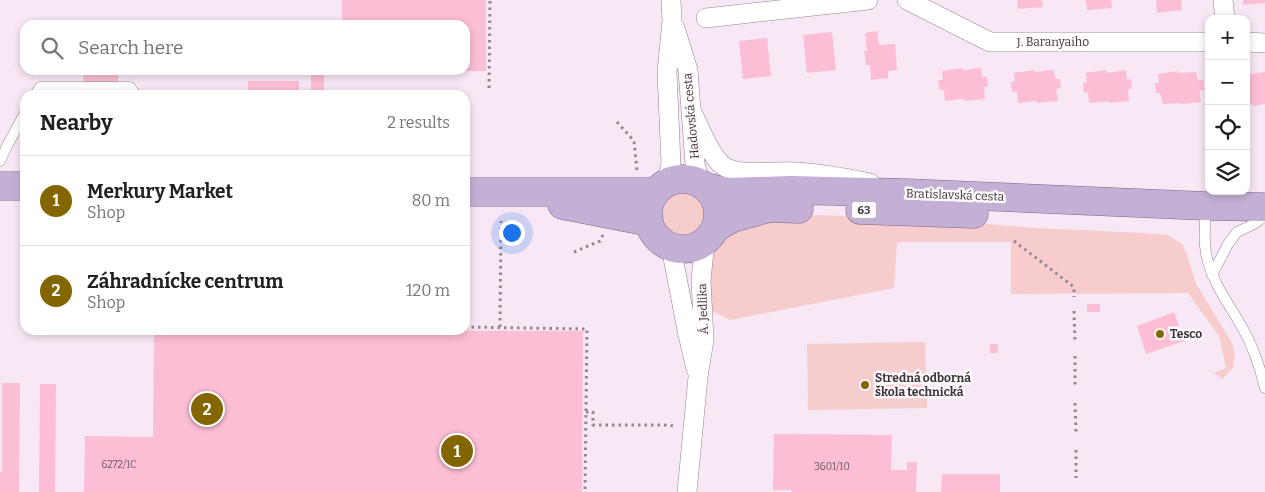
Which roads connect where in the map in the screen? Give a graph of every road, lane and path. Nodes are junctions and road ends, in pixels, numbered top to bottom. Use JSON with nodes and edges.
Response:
{"nodes":[{"id":1,"x":490,"y":0,"type":"edge"},
{"id":2,"x":671,"y":0,"type":"edge"},
{"id":3,"x":868,"y":0,"type":"edge"},
{"id":4,"x":907,"y":0,"type":"edge"},
{"id":5,"x":1223,"y":0,"type":"edge"},
{"id":6,"x":1225,"y":15,"type":"edge"},
{"id":7,"x":706,"y":18,"type":"dead end"},
{"id":8,"x":672,"y":21,"type":"junction"},
{"id":9,"x":1205,"y":42,"type":"edge"},
{"id":10,"x":1250,"y":42,"type":"edge"},
{"id":11,"x":1265,"y":43,"type":"edge"},
{"id":12,"x":489,"y":88,"type":"dead end"},
{"id":13,"x":38,"y":90,"type":"edge"},
{"id":14,"x":132,"y":90,"type":"edge"},
{"id":15,"x":692,"y":112,"type":"junction"},
{"id":16,"x":20,"y":122,"type":"edge"},
{"id":17,"x":617,"y":122,"type":"dead end"},
{"id":18,"x":0,"y":161,"type":"edge"},
{"id":19,"x":637,"y":171,"type":"dead end"},
{"id":20,"x":702,"y":185,"type":"junction"},
{"id":21,"x":0,"y":186,"type":"edge"},
{"id":22,"x":20,"y":186,"type":"edge"},
{"id":23,"x":660,"y":188,"type":"junction"},
{"id":24,"x":470,"y":192,"type":"edge"},
{"id":25,"x":498,"y":192,"type":"junction"},
{"id":26,"x":908,"y":193,"type":"junction"},
{"id":27,"x":1206,"y":206,"type":"junction"},
{"id":28,"x":1265,"y":207,"type":"edge"},
{"id":29,"x":1265,"y":216,"type":"edge"},
{"id":30,"x":501,"y":221,"type":"dead end"},
{"id":31,"x":648,"y":222,"type":"junction"},
{"id":32,"x":606,"y":229,"type":"dead end"},
{"id":33,"x":710,"y":235,"type":"junction"},
{"id":34,"x":1014,"y":240,"type":"dead end"},
{"id":35,"x":672,"y":247,"type":"junction"},
{"id":36,"x":574,"y":252,"type":"dead end"},
{"id":37,"x":1212,"y":274,"type":"junction"},
{"id":38,"x":1074,"y":297,"type":"dead end"},
{"id":39,"x":1074,"y":311,"type":"dead end"},
{"id":40,"x":470,"y":327,"type":"edge"},
{"id":41,"x":500,"y":327,"type":"junction"},
{"id":42,"x":1075,"y":342,"type":"dead end"},
{"id":43,"x":1075,"y":356,"type":"dead end"},
{"id":44,"x":698,"y":377,"type":"junction"},
{"id":45,"x":1075,"y":388,"type":"dead end"},
{"id":46,"x":1265,"y":388,"type":"edge"},
{"id":47,"x":1075,"y":403,"type":"dead end"},
{"id":48,"x":586,"y":412,"type":"junction"},
{"id":49,"x":678,"y":426,"type":"dead end"},
{"id":50,"x":1076,"y":432,"type":"dead end"},
{"id":51,"x":1076,"y":450,"type":"dead end"},
{"id":52,"x":1076,"y":478,"type":"dead end"},
{"id":53,"x":585,"y":490,"type":"dead end"},
{"id":54,"x":687,"y":492,"type":"edge"}],
"edges":[{"from":1,"to":12,"type":"path"},
{"from":2,"to":8,"type":"street","name":"Hadovská cesta"},
{"from":3,"to":7,"type":"street"},
{"from":4,"to":9,"type":"street","name":"J. Baranyaiho"},
{"from":5,"to":6,"type":"street"},
{"from":8,"to":15,"type":"street","name":"Hadovská cesta"},
{"from":8,"to":23,"type":"street","name":"Hadovská cesta"},
{"from":10,"to":11,"type":"street"},
{"from":13,"to":14,"type":"lane"},
{"from":15,"to":20,"type":"street","name":"Hadovská cesta"},
{"from":15,"to":26,"type":"street"},
{"from":16,"to":18,"type":"lane"},
{"from":17,"to":19,"type":"path"},
{"from":20,"to":23,"type":"main road","name":"Bratislavská cesta","number":"63"},
{"from":20,"to":26,"type":"main road","name":"Bratislavská cesta","number":"63"},
{"from":20,"to":33,"type":"main road"},
{"from":21,"to":22,"type":"main road"},
{"from":23,"to":25,"type":"main road","name":"Bratislavská cesta","number":"63"},
{"from":23,"to":31,"type":"main road"},
{"from":24,"to":25,"type":"main road","name":"Bratislavská cesta","number":"63"},
{"from":25,"to":31,"type":"main road","name":"Bratislavská cesta","number":"63"},
{"from":26,"to":27,"type":"main road","name":"Bratislavská cesta","number":"63"},
{"from":27,"to":28,"type":"main road","name":"Bratislavská cesta","number":"63"},
{"from":27,"to":33,"type":"main road","name":"Bratislavská cesta","number":"63"},
{"from":27,"to":37,"type":"lane"},
{"from":29,"to":37,"type":"lane"},
{"from":30,"to":41,"type":"path"},
{"from":31,"to":35,"type":"main road"},
{"from":32,"to":36,"type":"path"},
{"from":33,"to":35,"type":"main road","name":"Bratislavská cesta","number":"63"},
{"from":33,"to":44,"type":"street","name":"Á. Jedlika"},
{"from":34,"to":38,"type":"path"},
{"from":35,"to":44,"type":"street","name":"Á. Jedlika"},
{"from":37,"to":46,"type":"lane"},
{"from":39,"to":42,"type":"path"},
{"from":40,"to":41,"type":"path"},
{"from":41,"to":48,"type":"path"},
{"from":43,"to":45,"type":"path"},
{"from":44,"to":54,"type":"street","name":"Á. Jedlika"},
{"from":47,"to":50,"type":"path"},
{"from":48,"to":49,"type":"path"},
{"from":48,"to":53,"type":"path"},
{"from":51,"to":52,"type":"path"}]}
